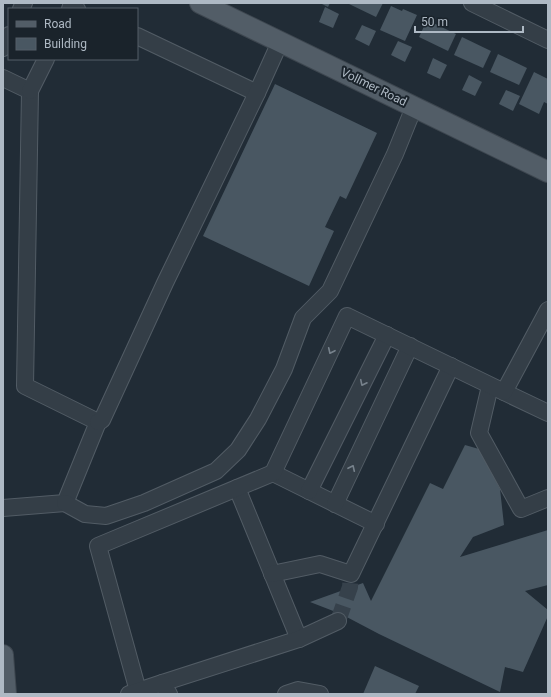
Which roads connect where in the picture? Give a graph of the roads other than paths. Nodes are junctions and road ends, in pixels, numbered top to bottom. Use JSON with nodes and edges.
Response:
{"nodes":[{"id":1,"x":200,"y":3,"type":"edge"},
{"id":2,"x":472,"y":3,"type":"edge"},
{"id":3,"x":495,"y":8,"type":"edge"},
{"id":4,"x":138,"y":36,"type":"edge"},
{"id":5,"x":8,"y":37,"type":"edge"},
{"id":6,"x":548,"y":40,"type":"edge"},
{"id":7,"x":280,"y":42,"type":"junction"},
{"id":8,"x":3,"y":48,"type":"edge"},
{"id":9,"x":46,"y":60,"type":"edge"},
{"id":10,"x":3,"y":78,"type":"edge"},
{"id":11,"x":30,"y":91,"type":"junction"},
{"id":12,"x":257,"y":93,"type":"junction"},
{"id":13,"x":414,"y":107,"type":"junction"},
{"id":14,"x":548,"y":172,"type":"edge"},
{"id":15,"x":548,"y":310,"type":"edge"},
{"id":16,"x":387,"y":335,"type":"junction"},
{"id":17,"x":410,"y":346,"type":"junction"},
{"id":18,"x":451,"y":366,"type":"junction"},
{"id":19,"x":497,"y":389,"type":"junction"},
{"id":20,"x":548,"y":413,"type":"edge"},
{"id":21,"x":98,"y":422,"type":"junction"},
{"id":22,"x":273,"y":473,"type":"junction"},
{"id":23,"x":548,"y":485,"type":"edge"},
{"id":24,"x":237,"y":488,"type":"junction"},
{"id":25,"x":309,"y":491,"type":"junction"},
{"id":26,"x":545,"y":499,"type":"edge"},
{"id":27,"x":64,"y":503,"type":"junction"},
{"id":28,"x":335,"y":504,"type":"junction"},
{"id":29,"x":3,"y":508,"type":"edge"},
{"id":30,"x":376,"y":524,"type":"junction"},
{"id":31,"x":272,"y":574,"type":"junction"},
{"id":32,"x":338,"y":621,"type":"dead end"},
{"id":33,"x":299,"y":639,"type":"junction"},
{"id":34,"x":3,"y":655,"type":"edge"},
{"id":35,"x":166,"y":688,"type":"edge"},
{"id":36,"x":133,"y":692,"type":"edge"},
{"id":37,"x":6,"y":694,"type":"edge"},
{"id":38,"x":286,"y":694,"type":"edge"},
{"id":39,"x":314,"y":694,"type":"edge"}],
"edges":[{"from":1,"to":7,"type":"main road","name":"Vollmer Road"},
{"from":2,"to":3,"type":"street"},
{"from":3,"to":6,"type":"street"},
{"from":4,"to":12,"type":"street"},
{"from":5,"to":8,"type":"street"},
{"from":7,"to":12,"type":"street"},
{"from":7,"to":13,"type":"main road","name":"Vollmer Road"},
{"from":9,"to":11,"type":"street"},
{"from":10,"to":11,"type":"street"},
{"from":11,"to":21,"type":"street"},
{"from":12,"to":21,"type":"street"},
{"from":13,"to":14,"type":"main road","name":"Vollmer Road"},
{"from":13,"to":27,"type":"street"},
{"from":15,"to":19,"type":"street"},
{"from":16,"to":17,"type":"street"},
{"from":16,"to":22,"type":"street","one_way":true},
{"from":16,"to":25,"type":"street","one_way":true},
{"from":17,"to":18,"type":"street"},
{"from":28,"to":17,"type":"street","one_way":true},
{"from":18,"to":19,"type":"street"},
{"from":18,"to":30,"type":"street"},
{"from":19,"to":20,"type":"street"},
{"from":19,"to":26,"type":"street"},
{"from":21,"to":27,"type":"street"},
{"from":22,"to":24,"type":"street"},
{"from":22,"to":25,"type":"street"},
{"from":23,"to":26,"type":"street"},
{"from":24,"to":31,"type":"street"},
{"from":24,"to":36,"type":"street"},
{"from":25,"to":28,"type":"street"},
{"from":27,"to":29,"type":"street"},
{"from":28,"to":30,"type":"street"},
{"from":30,"to":31,"type":"street"},
{"from":31,"to":33,"type":"street"},
{"from":32,"to":33,"type":"street"},
{"from":33,"to":35,"type":"street"},
{"from":34,"to":37,"type":"main road"},
{"from":35,"to":36,"type":"street"},
{"from":38,"to":39,"type":"street"}]}
